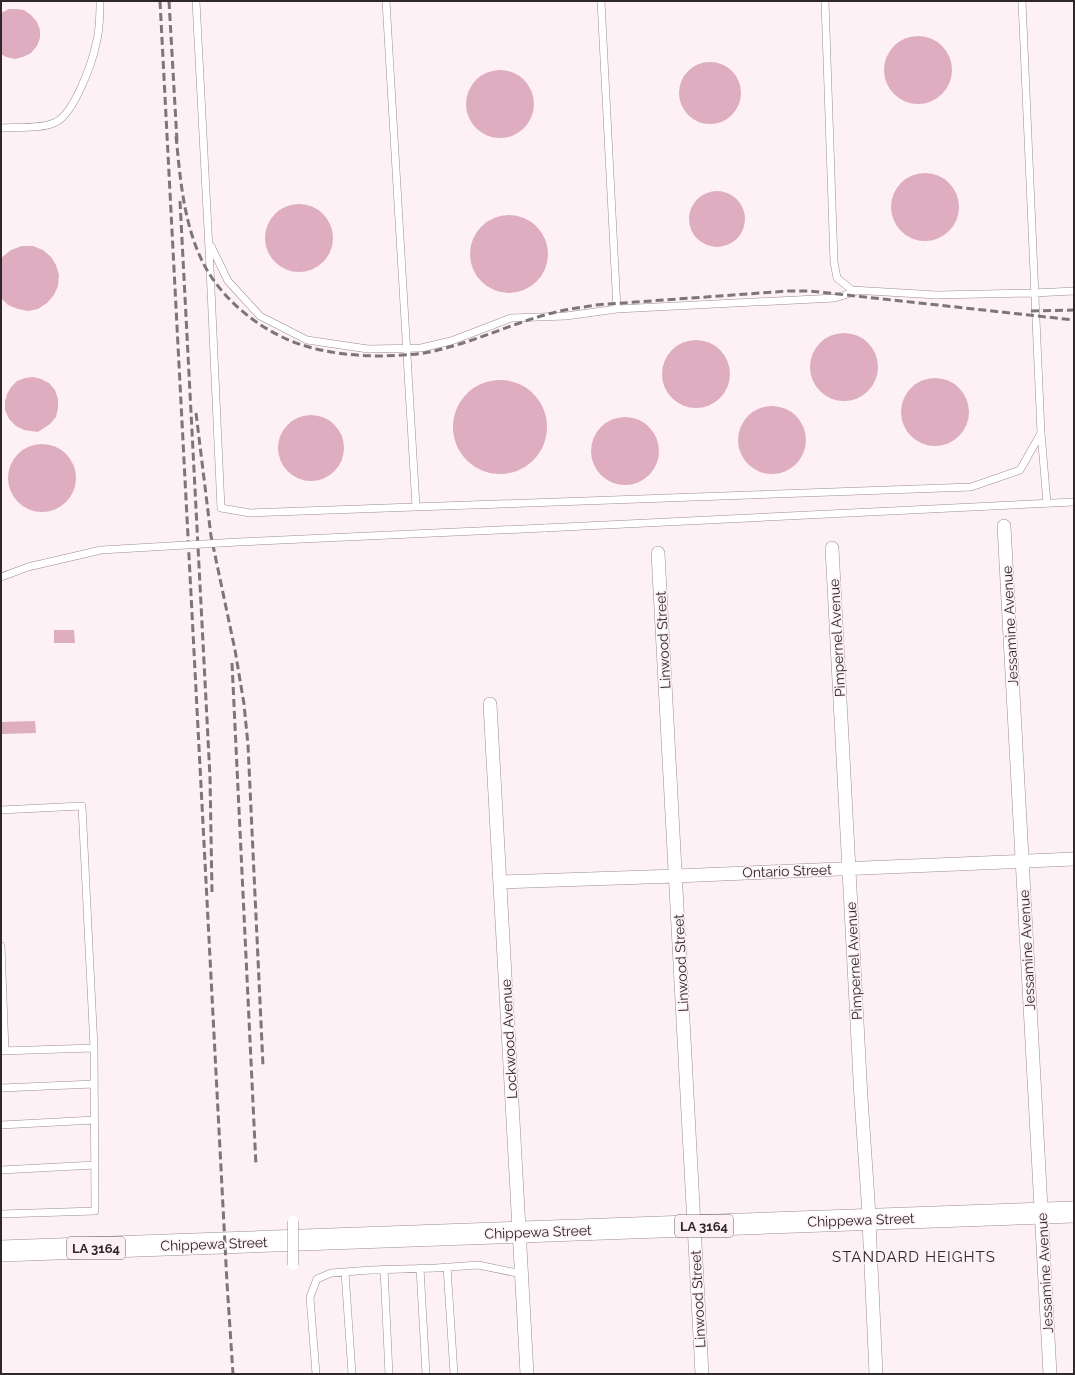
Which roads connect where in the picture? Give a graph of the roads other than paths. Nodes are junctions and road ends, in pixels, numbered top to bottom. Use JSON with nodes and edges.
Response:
{"nodes":[{"id":1,"x":100,"y":1,"type":"edge"},
{"id":2,"x":196,"y":1,"type":"edge"},
{"id":3,"x":386,"y":1,"type":"edge"},
{"id":4,"x":601,"y":1,"type":"edge"},
{"id":5,"x":825,"y":1,"type":"edge"},
{"id":6,"x":1022,"y":1,"type":"edge"},
{"id":7,"x":1,"y":128,"type":"edge"},
{"id":8,"x":209,"y":243,"type":"junction"},
{"id":9,"x":858,"y":291,"type":"junction"},
{"id":10,"x":1074,"y":291,"type":"edge"},
{"id":11,"x":1034,"y":293,"type":"junction"},
{"id":12,"x":617,"y":309,"type":"junction"},
{"id":13,"x":406,"y":348,"type":"junction"},
{"id":14,"x":1041,"y":433,"type":"junction"},
{"id":15,"x":1074,"y":502,"type":"edge"},
{"id":16,"x":1047,"y":503,"type":"junction"},
{"id":17,"x":416,"y":507,"type":"junction"},
{"id":18,"x":1004,"y":526,"type":"dead end"},
{"id":19,"x":832,"y":548,"type":"dead end"},
{"id":20,"x":658,"y":553,"type":"dead end"},
{"id":21,"x":1,"y":577,"type":"edge"},
{"id":22,"x":490,"y":704,"type":"dead end"},
{"id":23,"x":1,"y":810,"type":"edge"},
{"id":24,"x":1074,"y":859,"type":"edge"},
{"id":25,"x":1022,"y":861,"type":"junction"},
{"id":26,"x":849,"y":869,"type":"junction"},
{"id":27,"x":676,"y":876,"type":"junction"},
{"id":28,"x":500,"y":882,"type":"junction"},
{"id":29,"x":1,"y":946,"type":"edge"},
{"id":30,"x":94,"y":1048,"type":"junction"},
{"id":31,"x":3,"y":1051,"type":"edge"},
{"id":32,"x":94,"y":1084,"type":"junction"},
{"id":33,"x":1,"y":1088,"type":"edge"},
{"id":34,"x":95,"y":1120,"type":"junction"},
{"id":35,"x":1,"y":1125,"type":"edge"},
{"id":36,"x":95,"y":1165,"type":"junction"},
{"id":37,"x":1,"y":1170,"type":"edge"},
{"id":38,"x":1074,"y":1212,"type":"edge"},
{"id":39,"x":1042,"y":1213,"type":"junction"},
{"id":40,"x":1,"y":1214,"type":"edge"},
{"id":41,"x":869,"y":1219,"type":"junction"},
{"id":42,"x":292,"y":1221,"type":"dead end"},
{"id":43,"x":695,"y":1226,"type":"junction"},
{"id":44,"x":520,"y":1233,"type":"junction"},
{"id":45,"x":1,"y":1251,"type":"edge"},
{"id":46,"x":293,"y":1265,"type":"dead end"},
{"id":47,"x":447,"y":1267,"type":"junction"},
{"id":48,"x":420,"y":1268,"type":"junction"},
{"id":49,"x":384,"y":1269,"type":"junction"},
{"id":50,"x":345,"y":1272,"type":"junction"},
{"id":51,"x":522,"y":1274,"type":"junction"},
{"id":52,"x":316,"y":1374,"type":"edge"},
{"id":53,"x":352,"y":1374,"type":"edge"},
{"id":54,"x":389,"y":1374,"type":"edge"},
{"id":55,"x":426,"y":1374,"type":"edge"},
{"id":56,"x":454,"y":1374,"type":"edge"},
{"id":57,"x":527,"y":1374,"type":"edge"},
{"id":58,"x":702,"y":1374,"type":"edge"},
{"id":59,"x":876,"y":1374,"type":"edge"},
{"id":60,"x":1050,"y":1374,"type":"edge"}],
"edges":[{"from":1,"to":7,"type":"lane"},
{"from":2,"to":8,"type":"lane"},
{"from":3,"to":13,"type":"lane"},
{"from":4,"to":12,"type":"lane"},
{"from":5,"to":9,"type":"lane"},
{"from":6,"to":11,"type":"lane"},
{"from":8,"to":13,"type":"lane"},
{"from":8,"to":17,"type":"lane"},
{"from":9,"to":11,"type":"lane"},
{"from":9,"to":12,"type":"lane"},
{"from":10,"to":11,"type":"lane"},
{"from":11,"to":14,"type":"lane"},
{"from":12,"to":13,"type":"lane"},
{"from":13,"to":17,"type":"lane"},
{"from":14,"to":16,"type":"lane"},
{"from":14,"to":17,"type":"lane"},
{"from":15,"to":16,"type":"lane"},
{"from":16,"to":21,"type":"lane","bridge":true},
{"from":18,"to":25,"type":"street","name":"Jessamine Avenue"},
{"from":19,"to":26,"type":"street","name":"Pimpernel Avenue"},
{"from":20,"to":27,"type":"street","name":"Linwood Street"},
{"from":22,"to":28,"type":"street","name":"Lockwood Avenue"},
{"from":23,"to":30,"type":"lane"},
{"from":24,"to":25,"type":"street","name":"Ontario Street"},
{"from":25,"to":26,"type":"street","name":"Ontario Street"},
{"from":25,"to":39,"type":"street","name":"Jessamine Avenue"},
{"from":26,"to":27,"type":"street","name":"Ontario Street"},
{"from":26,"to":41,"type":"street","name":"Pimpernel Avenue"},
{"from":27,"to":28,"type":"street","name":"Ontario Street"},
{"from":27,"to":43,"type":"street","name":"Linwood Street"},
{"from":28,"to":44,"type":"street","name":"Lockwood Avenue"},
{"from":29,"to":31,"type":"lane"},
{"from":30,"to":31,"type":"lane"},
{"from":30,"to":32,"type":"lane"},
{"from":32,"to":33,"type":"lane"},
{"from":32,"to":34,"type":"lane"},
{"from":34,"to":35,"type":"lane"},
{"from":34,"to":36,"type":"lane"},
{"from":36,"to":37,"type":"lane"},
{"from":36,"to":40,"type":"lane"},
{"from":38,"to":39,"type":"main road","name":"Chippewa Street","number":"LA 3164"},
{"from":39,"to":41,"type":"main road","name":"Chippewa Street","number":"LA 3164"},
{"from":39,"to":60,"type":"street","name":"Jessamine Avenue"},
{"from":41,"to":43,"type":"main road","name":"Chippewa Street","number":"LA 3164"},
{"from":41,"to":59,"type":"street","name":"Pimpernel Avenue"},
{"from":42,"to":46,"type":"street","bridge":true},
{"from":43,"to":44,"type":"main road","name":"Chippewa Street","number":"LA 3164"},
{"from":43,"to":58,"type":"street","name":"Linwood Street"},
{"from":44,"to":45,"type":"main road","name":"Chippewa Street","number":"LA 3164"},
{"from":44,"to":51,"type":"street","name":"Lockwood Avenue"},
{"from":47,"to":48,"type":"lane"},
{"from":47,"to":51,"type":"lane"},
{"from":47,"to":56,"type":"lane"},
{"from":48,"to":49,"type":"lane"},
{"from":48,"to":55,"type":"lane"},
{"from":49,"to":50,"type":"lane"},
{"from":49,"to":54,"type":"lane"},
{"from":50,"to":52,"type":"lane"},
{"from":50,"to":53,"type":"lane"},
{"from":51,"to":57,"type":"street","name":"Lockwood Avenue"}]}
